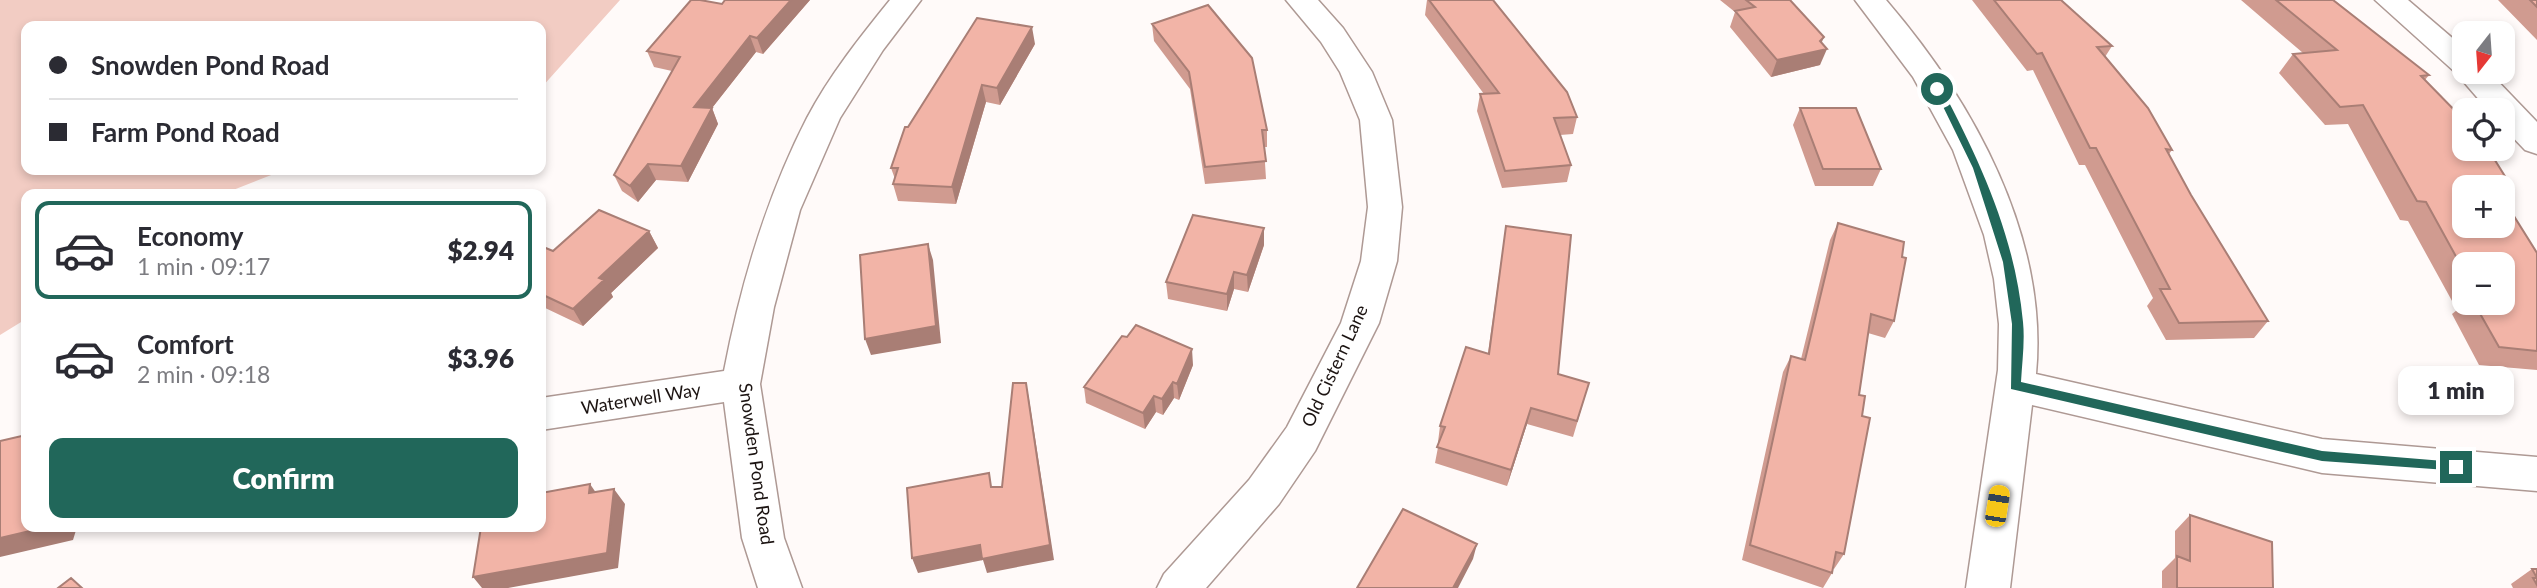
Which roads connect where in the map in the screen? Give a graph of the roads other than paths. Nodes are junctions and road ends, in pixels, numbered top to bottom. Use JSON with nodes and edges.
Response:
{"nodes":[{"id":1,"x":906,"y":0,"type":"edge"},
{"id":2,"x":1301,"y":0,"type":"edge"},
{"id":3,"x":1870,"y":0,"type":"edge"},
{"id":4,"x":2390,"y":0,"type":"edge"},
{"id":5,"x":2452,"y":54,"type":"edge"},
{"id":6,"x":2482,"y":84,"type":"edge"},
{"id":7,"x":2537,"y":142,"type":"edge"},
{"id":8,"x":741,"y":384,"type":"junction"},
{"id":9,"x":2015,"y":385,"type":"junction"},
{"id":10,"x":546,"y":413,"type":"edge"},
{"id":11,"x":2537,"y":474,"type":"edge"},
{"id":12,"x":780,"y":588,"type":"edge"},
{"id":13,"x":1179,"y":588,"type":"edge"},
{"id":14,"x":1988,"y":588,"type":"edge"}],
"edges":[{"from":1,"to":8,"type":"street","name":"Snowden Pond Road"},
{"from":2,"to":13,"type":"street","name":"Old Cistern Lane"},
{"from":3,"to":9,"type":"street"},
{"from":4,"to":5,"type":"street"},
{"from":6,"to":7,"type":"street"},
{"from":8,"to":10,"type":"street","name":"Waterwell Way"},
{"from":8,"to":12,"type":"street","name":"Snowden Pond Road"},
{"from":9,"to":11,"type":"street"},
{"from":9,"to":14,"type":"street"}]}
